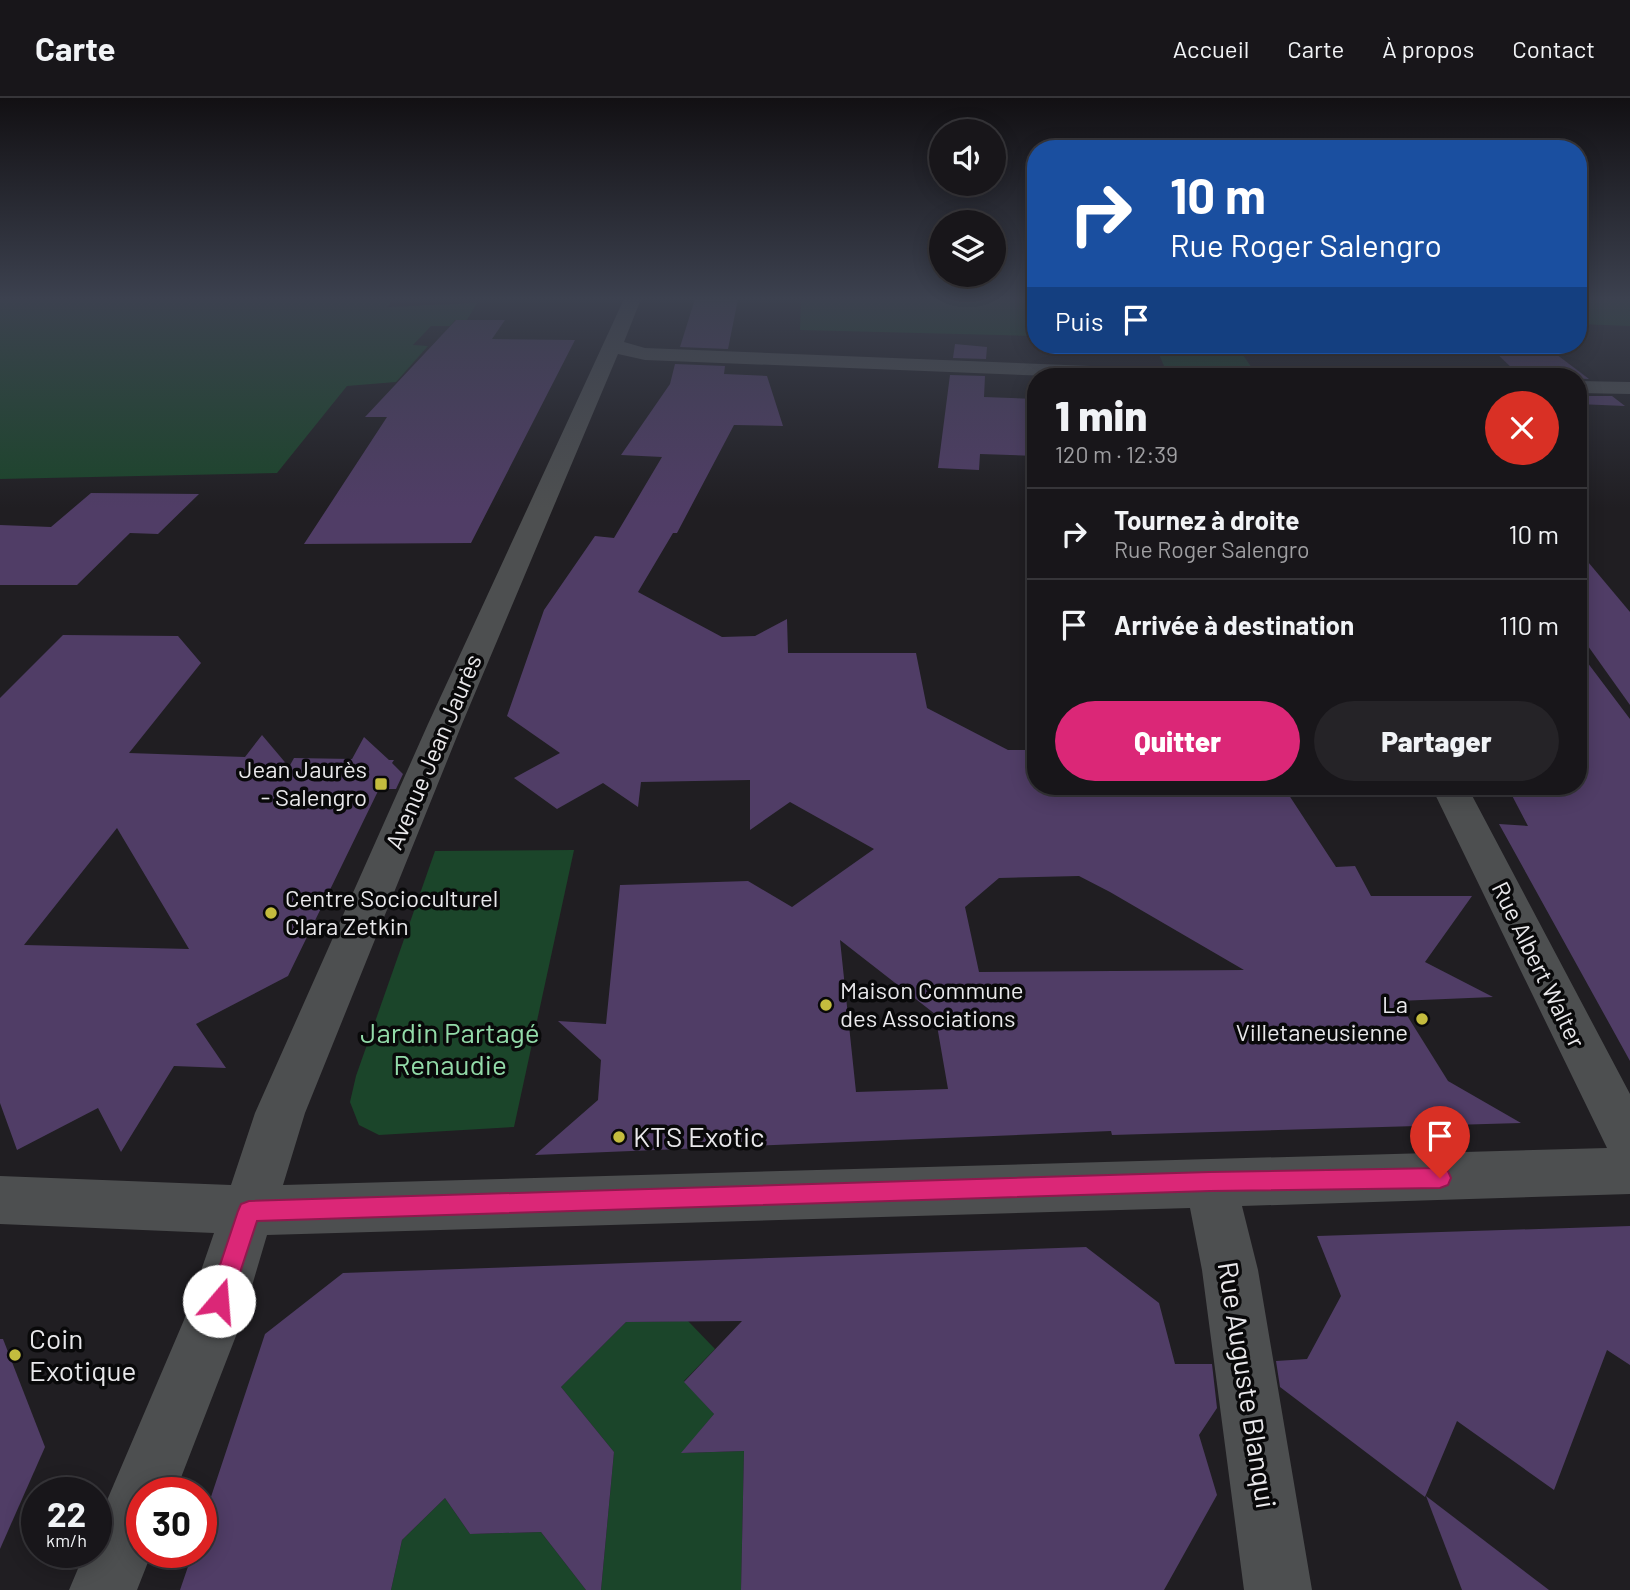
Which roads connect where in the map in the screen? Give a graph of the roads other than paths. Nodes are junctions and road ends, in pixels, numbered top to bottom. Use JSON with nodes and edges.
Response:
{"nodes":[{"id":1,"x":604,"y":369,"type":"edge"},
{"id":2,"x":1008,"y":369,"type":"edge"},
{"id":3,"x":1027,"y":369,"type":"edge"},
{"id":4,"x":1587,"y":387,"type":"edge"},
{"id":5,"x":1630,"y":388,"type":"edge"},
{"id":6,"x":1454,"y":795,"type":"edge"},
{"id":7,"x":1630,"y":1144,"type":"edge"},
{"id":8,"x":1630,"y":1171,"type":"edge"},
{"id":9,"x":1210,"y":1181,"type":"junction"},
{"id":10,"x":0,"y":1199,"type":"edge"},
{"id":11,"x":249,"y":1211,"type":"junction"},
{"id":12,"x":149,"y":1477,"type":"edge"},
{"id":13,"x":126,"y":1533,"type":"edge"},
{"id":14,"x":103,"y":1590,"type":"edge"},
{"id":15,"x":1278,"y":1590,"type":"edge"}],
"edges":[{"from":1,"to":11,"type":"street","name":"Avenue Jean Jaurès"},
{"from":2,"to":3,"type":"street"},
{"from":4,"to":5,"type":"street"},
{"from":6,"to":7,"type":"street","name":"Rue Albert Walter"},
{"from":8,"to":9,"type":"street"},
{"from":9,"to":11,"type":"street"},
{"from":9,"to":15,"type":"street","name":"Rue Auguste Blanqui"},
{"from":10,"to":11,"type":"street"},
{"from":11,"to":12,"type":"street","name":"Avenue Jean Jaurès"},
{"from":13,"to":14,"type":"street","name":"Avenue Jean Jaurès"}]}
